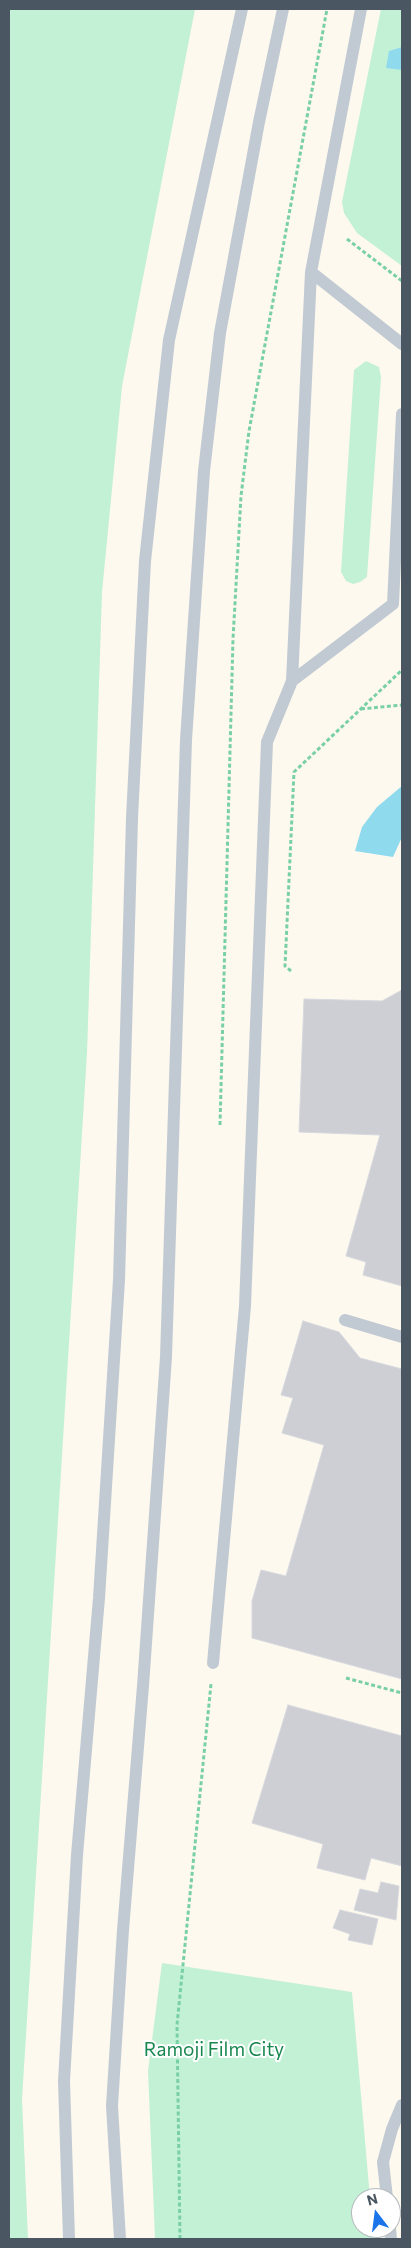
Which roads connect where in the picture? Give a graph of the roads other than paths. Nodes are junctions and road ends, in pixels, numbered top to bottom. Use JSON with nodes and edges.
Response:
{"nodes":[{"id":1,"x":242,"y":9,"type":"edge"},
{"id":2,"x":283,"y":9,"type":"edge"},
{"id":3,"x":361,"y":9,"type":"edge"},
{"id":4,"x":311,"y":272,"type":"junction"},
{"id":5,"x":402,"y":344,"type":"edge"},
{"id":6,"x":402,"y":414,"type":"edge"},
{"id":7,"x":292,"y":681,"type":"junction"},
{"id":8,"x":345,"y":1320,"type":"dead end"},
{"id":9,"x":402,"y":1337,"type":"edge"},
{"id":10,"x":213,"y":1663,"type":"road end"},
{"id":11,"x":402,"y":2105,"type":"edge"},
{"id":12,"x":386,"y":2188,"type":"edge"},
{"id":13,"x":69,"y":2239,"type":"edge"},
{"id":14,"x":120,"y":2239,"type":"edge"}],
"edges":[{"from":1,"to":13,"type":"lane"},
{"from":2,"to":14,"type":"lane"},
{"from":3,"to":4,"type":"lane"},
{"from":4,"to":5,"type":"lane"},
{"from":4,"to":7,"type":"lane"},
{"from":6,"to":7,"type":"lane"},
{"from":7,"to":10,"type":"lane"},
{"from":8,"to":9,"type":"lane"},
{"from":11,"to":12,"type":"lane"}]}
